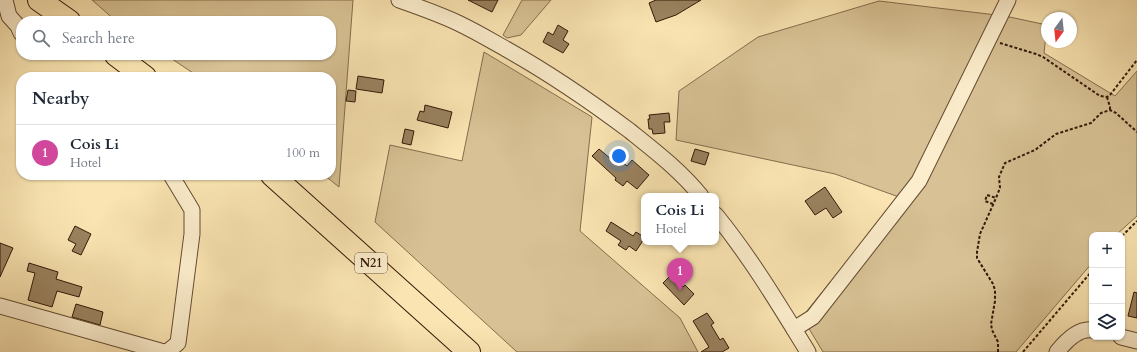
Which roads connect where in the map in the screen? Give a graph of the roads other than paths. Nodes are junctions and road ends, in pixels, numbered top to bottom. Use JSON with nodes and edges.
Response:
{"nodes":[{"id":1,"x":5,"y":0,"type":"edge"},
{"id":2,"x":39,"y":0,"type":"edge"},
{"id":3,"x":399,"y":0,"type":"edge"},
{"id":4,"x":1008,"y":0,"type":"edge"},
{"id":5,"x":62,"y":16,"type":"edge"},
{"id":6,"x":16,"y":24,"type":"edge"},
{"id":7,"x":122,"y":60,"type":"edge"},
{"id":8,"x":138,"y":72,"type":"edge"},
{"id":9,"x":174,"y":180,"type":"edge"},
{"id":10,"x":278,"y":180,"type":"edge"},
{"id":11,"x":699,"y":193,"type":"edge"},
{"id":12,"x":719,"y":218,"type":"edge"},
{"id":13,"x":0,"y":306,"type":"edge"},
{"id":14,"x":794,"y":329,"type":"junction"},
{"id":15,"x":1089,"y":330,"type":"edge"},
{"id":16,"x":1125,"y":338,"type":"edge"},
{"id":17,"x":1137,"y":341,"type":"edge"},
{"id":18,"x":166,"y":352,"type":"edge"},
{"id":19,"x":469,"y":352,"type":"edge"},
{"id":20,"x":808,"y":352,"type":"edge"},
{"id":21,"x":1057,"y":352,"type":"edge"}],
"edges":[{"from":1,"to":6,"type":"street"},
{"from":2,"to":5,"type":"highway"},
{"from":3,"to":11,"type":"street"},
{"from":4,"to":14,"type":"street"},
{"from":7,"to":8,"type":"highway"},
{"from":9,"to":18,"type":"street"},
{"from":10,"to":19,"type":"highway","number":"N21"},
{"from":12,"to":14,"type":"street"},
{"from":13,"to":18,"type":"street"},
{"from":14,"to":20,"type":"street"},
{"from":15,"to":21,"type":"street"},
{"from":16,"to":17,"type":"street"}]}
